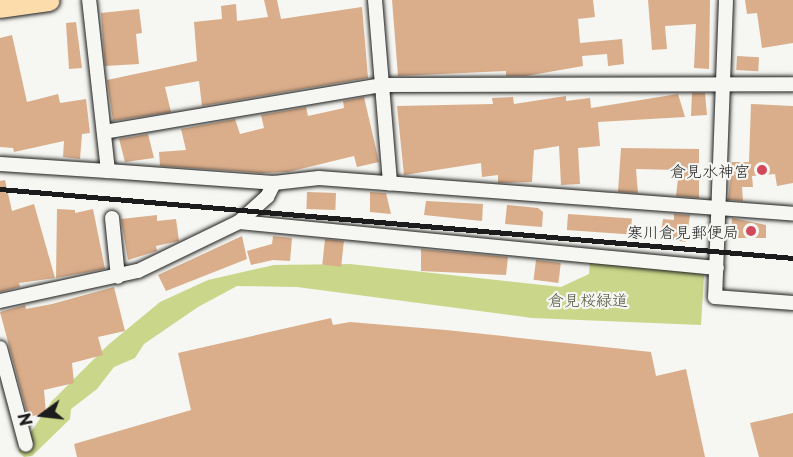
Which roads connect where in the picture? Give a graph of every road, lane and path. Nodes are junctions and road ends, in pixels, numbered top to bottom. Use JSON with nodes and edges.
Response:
{"nodes":[{"id":1,"x":49,"y":0,"type":"edge"},
{"id":2,"x":89,"y":0,"type":"edge"},
{"id":3,"x":375,"y":0,"type":"edge"},
{"id":4,"x":726,"y":0,"type":"edge"},
{"id":5,"x":0,"y":7,"type":"edge"},
{"id":6,"x":723,"y":84,"type":"junction"},
{"id":7,"x":793,"y":84,"type":"edge"},
{"id":8,"x":382,"y":85,"type":"junction"},
{"id":9,"x":104,"y":132,"type":"junction"},
{"id":10,"x":0,"y":164,"type":"edge"},
{"id":11,"x":108,"y":171,"type":"junction"},
{"id":12,"x":274,"y":183,"type":"junction"},
{"id":13,"x":390,"y":183,"type":"junction"},
{"id":14,"x":720,"y":208,"type":"junction"},
{"id":15,"x":793,"y":214,"type":"edge"},
{"id":16,"x":112,"y":218,"type":"dead end"},
{"id":17,"x":239,"y":222,"type":"junction"},
{"id":18,"x":717,"y":268,"type":"junction"},
{"id":19,"x":118,"y":277,"type":"junction"},
{"id":20,"x":0,"y":301,"type":"edge"},
{"id":21,"x":793,"y":303,"type":"edge"},
{"id":22,"x":0,"y":348,"type":"edge"},
{"id":23,"x":26,"y":445,"type":"dead end"}],
"edges":[{"from":1,"to":5,"type":"main road"},
{"from":2,"to":9,"type":"street"},
{"from":3,"to":8,"type":"street"},
{"from":4,"to":6,"type":"street"},
{"from":6,"to":7,"type":"street"},
{"from":6,"to":8,"type":"street"},
{"from":6,"to":14,"type":"street"},
{"from":8,"to":9,"type":"street"},
{"from":8,"to":13,"type":"street"},
{"from":9,"to":11,"type":"street"},
{"from":10,"to":11,"type":"street"},
{"from":11,"to":12,"type":"street"},
{"from":12,"to":13,"type":"street"},
{"from":12,"to":17,"type":"street"},
{"from":13,"to":14,"type":"street"},
{"from":14,"to":15,"type":"street"},
{"from":14,"to":18,"type":"street"},
{"from":16,"to":19,"type":"street"},
{"from":17,"to":18,"type":"street"},
{"from":17,"to":19,"type":"street"},
{"from":18,"to":21,"type":"street"},
{"from":19,"to":20,"type":"street"},
{"from":22,"to":23,"type":"street"}]}
